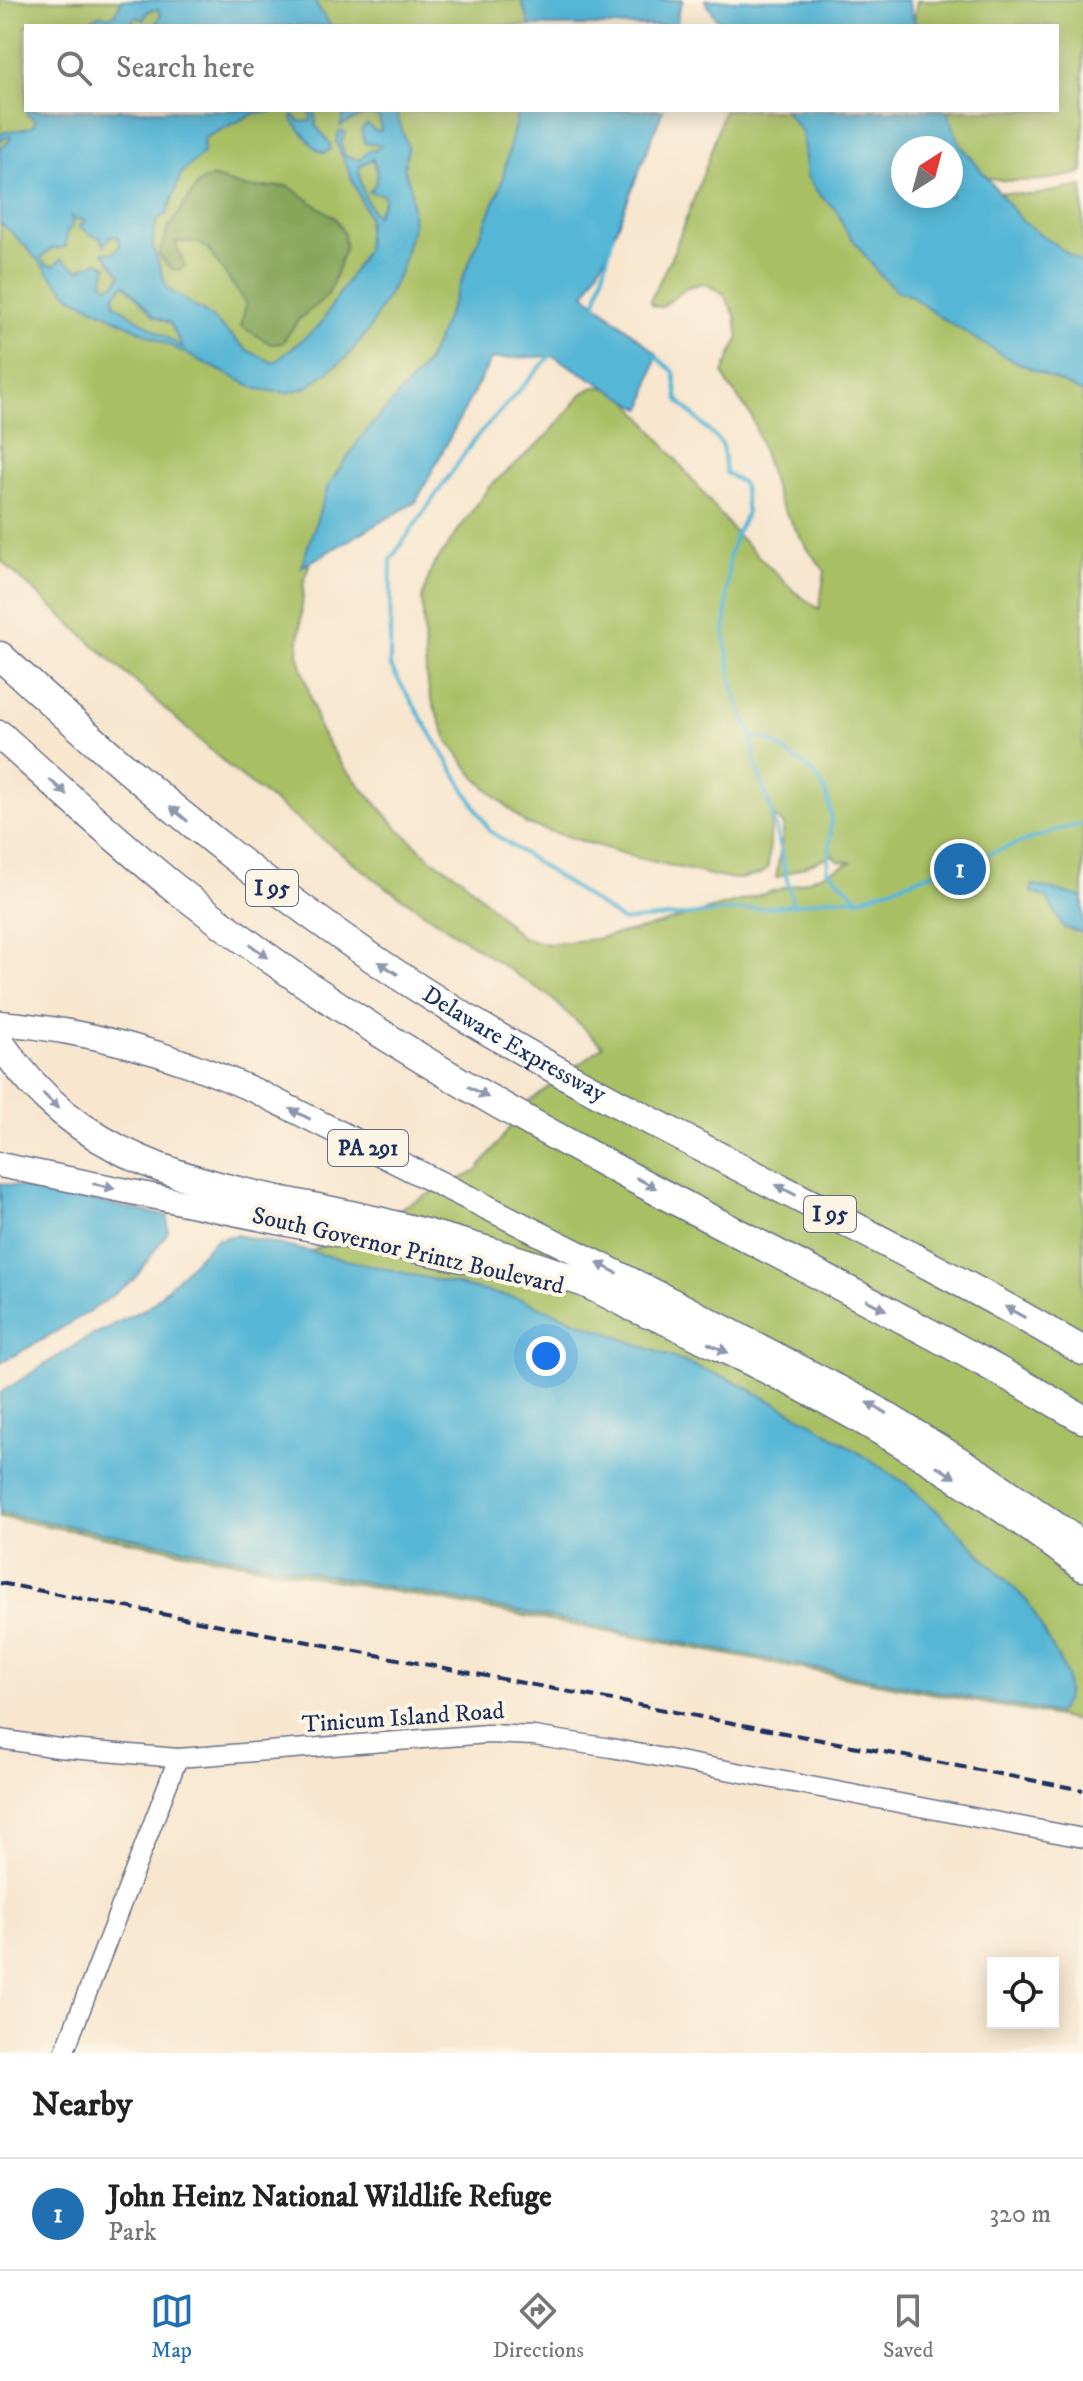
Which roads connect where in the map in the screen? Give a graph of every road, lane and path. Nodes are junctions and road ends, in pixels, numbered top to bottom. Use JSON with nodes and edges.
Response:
{"nodes":[{"id":1,"x":0,"y":656,"type":"edge"},
{"id":2,"x":0,"y":735,"type":"edge"},
{"id":3,"x":0,"y":1023,"type":"edge"},
{"id":4,"x":0,"y":1043,"type":"edge"},
{"id":5,"x":0,"y":1165,"type":"edge"},
{"id":6,"x":648,"y":1314,"type":"junction"},
{"id":7,"x":1083,"y":1351,"type":"edge"},
{"id":8,"x":1083,"y":1419,"type":"edge"},
{"id":9,"x":1083,"y":1543,"type":"edge"},
{"id":10,"x":1083,"y":1569,"type":"edge"},
{"id":11,"x":0,"y":1739,"type":"edge"},
{"id":12,"x":178,"y":1758,"type":"junction"},
{"id":13,"x":1083,"y":1838,"type":"edge"},
{"id":14,"x":64,"y":2053,"type":"edge"}],
"edges":[{"from":7,"to":1,"type":"highway","name":"Delaware Expressway","number":"I 95","one_way":true},
{"from":2,"to":8,"type":"highway","number":"I 95","one_way":true},
{"from":9,"to":3,"type":"main road","number":"PA 291","one_way":true},
{"from":4,"to":6,"type":"highway","one_way":true},
{"from":5,"to":6,"type":"main road","name":"South Governor Printz Boulevard","one_way":true},
{"from":6,"to":10,"type":"main road","name":"South Governor Printz Boulevard","one_way":true},
{"from":11,"to":12,"type":"street","name":"Tinicum Island Road"},
{"from":12,"to":13,"type":"street","name":"Tinicum Island Road"},
{"from":12,"to":14,"type":"street"}]}
